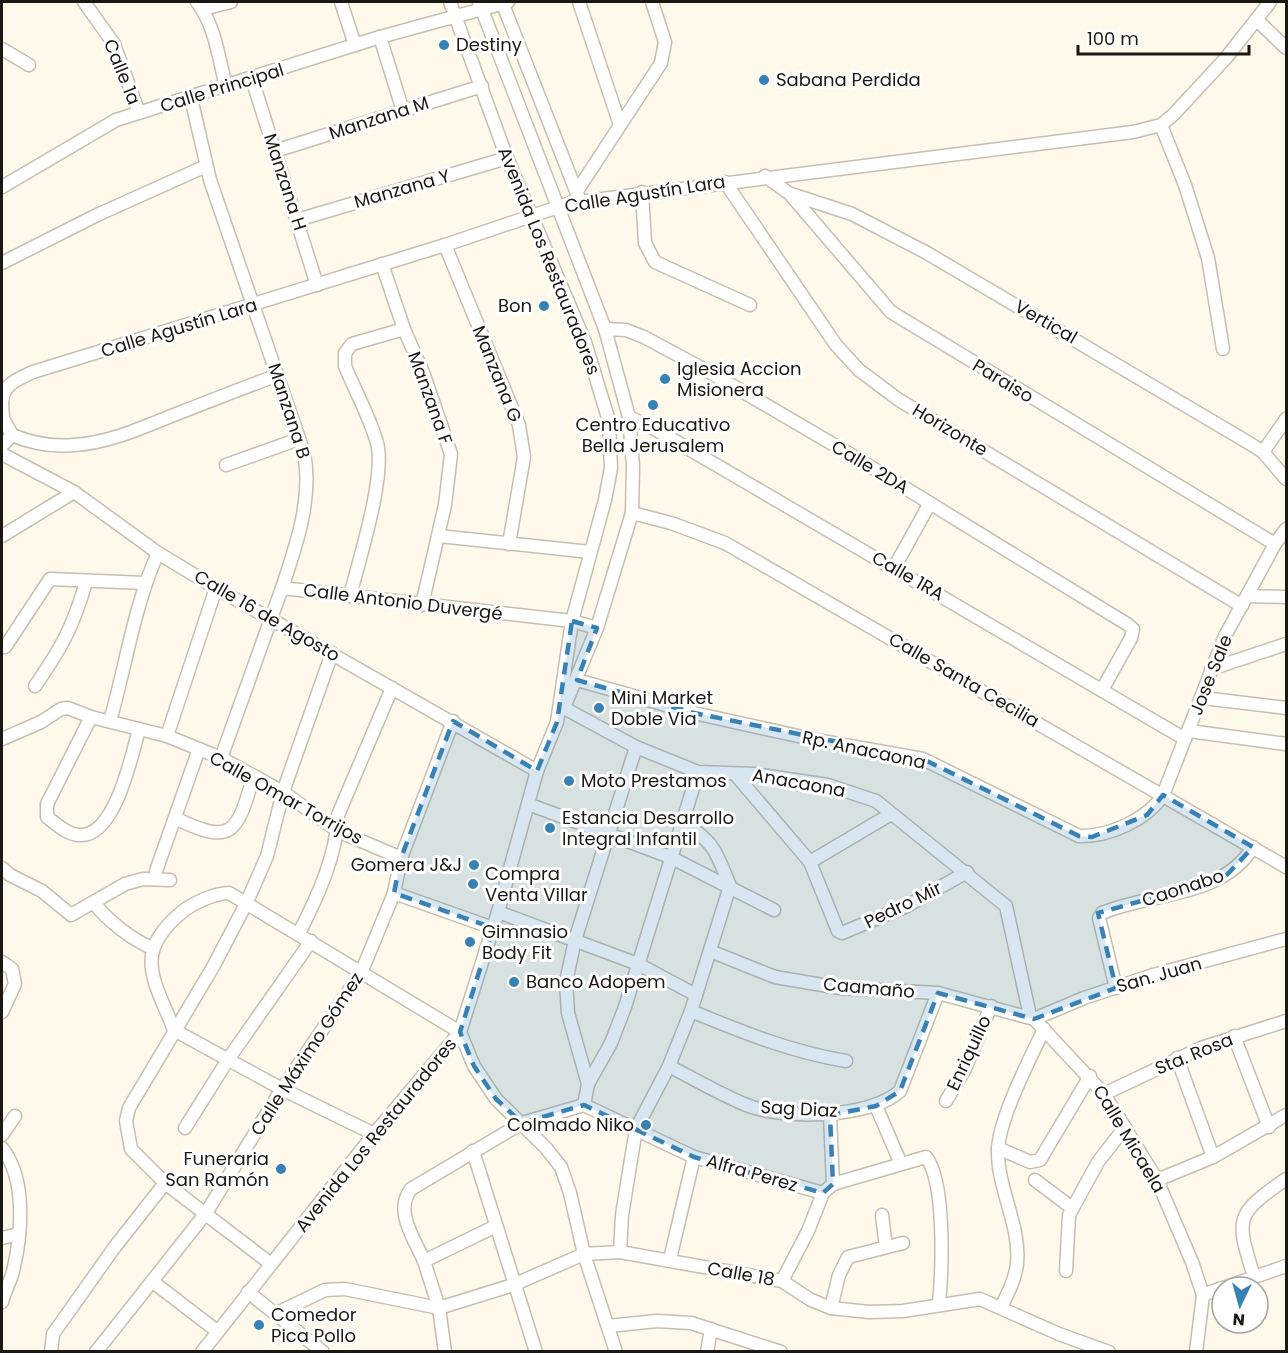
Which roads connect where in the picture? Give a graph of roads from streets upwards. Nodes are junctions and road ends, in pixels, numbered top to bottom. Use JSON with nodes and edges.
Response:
{"nodes":[{"id":1,"x":84,"y":2,"type":"edge"},
{"id":2,"x":231,"y":2,"type":"edge"},
{"id":3,"x":341,"y":2,"type":"edge"},
{"id":4,"x":450,"y":2,"type":"edge"},
{"id":5,"x":504,"y":2,"type":"edge"},
{"id":6,"x":579,"y":2,"type":"edge"},
{"id":7,"x":652,"y":2,"type":"edge"},
{"id":8,"x":1270,"y":2,"type":"edge"},
{"id":9,"x":200,"y":5,"type":"edge"},
{"id":10,"x":481,"y":6,"type":"edge"},
{"id":11,"x":455,"y":18,"type":"junction"},
{"id":12,"x":1257,"y":20,"type":"junction"},
{"id":13,"x":380,"y":37,"type":"junction"},
{"id":14,"x":355,"y":45,"type":"junction"},
{"id":15,"x":1287,"y":48,"type":"edge"},
{"id":16,"x":2,"y":49,"type":"edge"},
{"id":17,"x":29,"y":65,"type":"dead end"},
{"id":18,"x":252,"y":78,"type":"junction"},
{"id":19,"x":482,"y":86,"type":"junction"},
{"id":20,"x":226,"y":87,"type":"junction"},
{"id":21,"x":191,"y":98,"type":"junction"},
{"id":22,"x":403,"y":111,"type":"junction"},
{"id":23,"x":139,"y":113,"type":"junction"},
{"id":24,"x":620,"y":125,"type":"junction"},
{"id":25,"x":1161,"y":125,"type":"junction"},
{"id":26,"x":275,"y":151,"type":"junction"},
{"id":27,"x":507,"y":158,"type":"junction"},
{"id":28,"x":206,"y":166,"type":"junction"},
{"id":29,"x":765,"y":176,"type":"junction"},
{"id":30,"x":725,"y":182,"type":"junction"},
{"id":31,"x":2,"y":187,"type":"edge"},
{"id":32,"x":642,"y":192,"type":"junction"},
{"id":33,"x":790,"y":194,"type":"junction"},
{"id":34,"x":578,"y":196,"type":"junction"},
{"id":35,"x":557,"y":208,"type":"junction"},
{"id":36,"x":532,"y":216,"type":"junction"},
{"id":37,"x":297,"y":220,"type":"junction"},
{"id":38,"x":445,"y":245,"type":"junction"},
{"id":39,"x":2,"y":263,"type":"edge"},
{"id":40,"x":382,"y":264,"type":"junction"},
{"id":41,"x":317,"y":285,"type":"junction"},
{"id":42,"x":252,"y":305,"type":"junction"},
{"id":43,"x":750,"y":305,"type":"dead end"},
{"id":44,"x":404,"y":329,"type":"junction"},
{"id":45,"x":605,"y":329,"type":"junction"},
{"id":46,"x":1222,"y":349,"type":"dead end"},
{"id":47,"x":278,"y":375,"type":"junction"},
{"id":48,"x":2,"y":403,"type":"edge"},
{"id":49,"x":629,"y":417,"type":"junction"},
{"id":50,"x":1287,"y":419,"type":"edge"},
{"id":51,"x":12,"y":435,"type":"junction"},
{"id":52,"x":299,"y":439,"type":"junction"},
{"id":53,"x":2,"y":446,"type":"edge"},
{"id":54,"x":1263,"y":452,"type":"junction"},
{"id":55,"x":2,"y":454,"type":"edge"},
{"id":56,"x":226,"y":465,"type":"dead end"},
{"id":57,"x":1287,"y":479,"type":"edge"},
{"id":58,"x":74,"y":492,"type":"junction"},
{"id":59,"x":930,"y":503,"type":"junction"},
{"id":60,"x":632,"y":513,"type":"junction"},
{"id":61,"x":1287,"y":529,"type":"edge"},
{"id":62,"x":2,"y":536,"type":"edge"},
{"id":63,"x":439,"y":536,"type":"junction"},
{"id":64,"x":508,"y":544,"type":"junction"},
{"id":65,"x":1275,"y":544,"type":"junction"},
{"id":66,"x":590,"y":552,"type":"junction"},
{"id":67,"x":158,"y":553,"type":"junction"},
{"id":68,"x":894,"y":568,"type":"junction"},
{"id":69,"x":86,"y":582,"type":"junction"},
{"id":70,"x":145,"y":583,"type":"junction"},
{"id":71,"x":216,"y":588,"type":"junction"},
{"id":72,"x":282,"y":588,"type":"junction"},
{"id":73,"x":350,"y":596,"type":"junction"},
{"id":74,"x":1287,"y":597,"type":"edge"},
{"id":75,"x":1245,"y":601,"type":"junction"},
{"id":76,"x":422,"y":605,"type":"junction"},
{"id":77,"x":270,"y":617,"type":"junction"},
{"id":78,"x":572,"y":621,"type":"junction"},
{"id":79,"x":597,"y":628,"type":"junction"},
{"id":80,"x":1287,"y":644,"type":"edge"},
{"id":81,"x":5,"y":647,"type":"dead end"},
{"id":82,"x":332,"y":653,"type":"junction"},
{"id":83,"x":1211,"y":669,"type":"junction"},
{"id":84,"x":577,"y":680,"type":"junction"},
{"id":85,"x":34,"y":686,"type":"dead end"},
{"id":86,"x":392,"y":688,"type":"junction"},
{"id":87,"x":1102,"y":690,"type":"junction"},
{"id":88,"x":1203,"y":698,"type":"junction"},
{"id":89,"x":564,"y":708,"type":"junction"},
{"id":90,"x":1287,"y":708,"type":"edge"},
{"id":91,"x":92,"y":717,"type":"junction"},
{"id":92,"x":453,"y":721,"type":"junction"},
{"id":93,"x":110,"y":722,"type":"junction"},
{"id":94,"x":557,"y":722,"type":"junction"},
{"id":95,"x":139,"y":729,"type":"junction"},
{"id":96,"x":1187,"y":735,"type":"junction"},
{"id":97,"x":167,"y":736,"type":"junction"},
{"id":98,"x":2,"y":739,"type":"edge"},
{"id":99,"x":1287,"y":744,"type":"edge"},
{"id":100,"x":636,"y":747,"type":"junction"},
{"id":101,"x":199,"y":749,"type":"junction"},
{"id":102,"x":221,"y":759,"type":"junction"},
{"id":103,"x":537,"y":771,"type":"junction"},
{"id":104,"x":698,"y":772,"type":"junction"},
{"id":105,"x":735,"y":774,"type":"junction"},
{"id":106,"x":254,"y":778,"type":"junction"},
{"id":107,"x":283,"y":792,"type":"junction"},
{"id":108,"x":1163,"y":795,"type":"junction"},
{"id":109,"x":528,"y":804,"type":"junction"},
{"id":110,"x":891,"y":813,"type":"junction"},
{"id":111,"x":175,"y":818,"type":"junction"},
{"id":112,"x":682,"y":823,"type":"junction"},
{"id":113,"x":338,"y":831,"type":"junction"},
{"id":114,"x":610,"y":835,"type":"junction"},
{"id":115,"x":1253,"y":847,"type":"junction"},
{"id":116,"x":670,"y":857,"type":"junction"},
{"id":117,"x":401,"y":858,"type":"junction"},
{"id":118,"x":810,"y":862,"type":"junction"},
{"id":119,"x":1287,"y":867,"type":"edge"},
{"id":120,"x":2,"y":868,"type":"edge"},
{"id":121,"x":156,"y":871,"type":"dead end"},
{"id":122,"x":967,"y":872,"type":"junction"},
{"id":123,"x":170,"y":880,"type":"dead end"},
{"id":124,"x":730,"y":886,"type":"junction"},
{"id":125,"x":394,"y":893,"type":"junction"},
{"id":126,"x":94,"y":903,"type":"junction"},
{"id":127,"x":246,"y":904,"type":"junction"},
{"id":128,"x":774,"y":910,"type":"dead end"},
{"id":129,"x":498,"y":912,"type":"junction"},
{"id":130,"x":493,"y":928,"type":"junction"},
{"id":131,"x":299,"y":933,"type":"junction"},
{"id":132,"x":574,"y":940,"type":"junction"},
{"id":133,"x":310,"y":941,"type":"junction"},
{"id":134,"x":1286,"y":941,"type":"edge"},
{"id":135,"x":152,"y":948,"type":"junction"},
{"id":136,"x":710,"y":951,"type":"junction"},
{"id":137,"x":2,"y":962,"type":"edge"},
{"id":138,"x":638,"y":964,"type":"junction"},
{"id":139,"x":361,"y":973,"type":"junction"},
{"id":140,"x":1116,"y":988,"type":"junction"},
{"id":141,"x":938,"y":993,"type":"junction"},
{"id":142,"x":696,"y":995,"type":"junction"},
{"id":143,"x":991,"y":1006,"type":"junction"},
{"id":144,"x":691,"y":1011,"type":"junction"},
{"id":145,"x":2,"y":1012,"type":"edge"},
{"id":146,"x":1032,"y":1018,"type":"junction"},
{"id":147,"x":1287,"y":1021,"type":"edge"},
{"id":148,"x":1044,"y":1029,"type":"junction"},
{"id":149,"x":174,"y":1030,"type":"junction"},
{"id":150,"x":460,"y":1032,"type":"junction"},
{"id":151,"x":1234,"y":1036,"type":"junction"},
{"id":152,"x":229,"y":1058,"type":"junction"},
{"id":153,"x":1177,"y":1058,"type":"junction"},
{"id":154,"x":846,"y":1061,"type":"dead end"},
{"id":155,"x":669,"y":1066,"type":"junction"},
{"id":156,"x":1090,"y":1076,"type":"junction"},
{"id":157,"x":588,"y":1084,"type":"junction"},
{"id":158,"x":282,"y":1089,"type":"junction"},
{"id":159,"x":1104,"y":1094,"type":"junction"},
{"id":160,"x":946,"y":1101,"type":"dead end"},
{"id":161,"x":584,"y":1104,"type":"junction"},
{"id":162,"x":876,"y":1106,"type":"junction"},
{"id":163,"x":830,"y":1115,"type":"junction"},
{"id":164,"x":1287,"y":1115,"type":"edge"},
{"id":165,"x":15,"y":1116,"type":"dead end"},
{"id":166,"x":522,"y":1123,"type":"junction"},
{"id":167,"x":1125,"y":1127,"type":"junction"},
{"id":168,"x":1269,"y":1127,"type":"junction"},
{"id":169,"x":184,"y":1128,"type":"dead end"},
{"id":170,"x":636,"y":1129,"type":"junction"},
{"id":171,"x":374,"y":1134,"type":"junction"},
{"id":172,"x":2,"y":1135,"type":"edge"},
{"id":173,"x":998,"y":1148,"type":"junction"},
{"id":174,"x":2,"y":1149,"type":"edge"},
{"id":175,"x":472,"y":1151,"type":"junction"},
{"id":176,"x":694,"y":1156,"type":"junction"},
{"id":177,"x":1213,"y":1157,"type":"junction"},
{"id":178,"x":902,"y":1164,"type":"junction"},
{"id":179,"x":1287,"y":1179,"type":"edge"},
{"id":180,"x":1035,"y":1180,"type":"dead end"},
{"id":181,"x":1157,"y":1180,"type":"junction"},
{"id":182,"x":165,"y":1183,"type":"junction"},
{"id":183,"x":833,"y":1184,"type":"junction"},
{"id":184,"x":823,"y":1193,"type":"junction"},
{"id":185,"x":1072,"y":1208,"type":"junction"},
{"id":186,"x":206,"y":1213,"type":"junction"},
{"id":187,"x":882,"y":1215,"type":"dead end"},
{"id":188,"x":496,"y":1226,"type":"junction"},
{"id":189,"x":19,"y":1234,"type":"junction"},
{"id":190,"x":2,"y":1238,"type":"edge"},
{"id":191,"x":903,"y":1244,"type":"dead end"},
{"id":192,"x":886,"y":1247,"type":"junction"},
{"id":193,"x":620,"y":1252,"type":"junction"},
{"id":194,"x":584,"y":1254,"type":"junction"},
{"id":195,"x":670,"y":1259,"type":"junction"},
{"id":196,"x":424,"y":1261,"type":"junction"},
{"id":197,"x":271,"y":1264,"type":"junction"},
{"id":198,"x":1287,"y":1266,"type":"edge"},
{"id":199,"x":1066,"y":1270,"type":"dead end"},
{"id":200,"x":1253,"y":1275,"type":"edge"},
{"id":201,"x":1260,"y":1275,"type":"edge"},
{"id":202,"x":511,"y":1280,"type":"junction"},
{"id":203,"x":153,"y":1281,"type":"junction"},
{"id":204,"x":782,"y":1281,"type":"junction"},
{"id":205,"x":248,"y":1292,"type":"junction"},
{"id":206,"x":1210,"y":1293,"type":"edge"},
{"id":207,"x":1203,"y":1295,"type":"junction"},
{"id":208,"x":2,"y":1302,"type":"edge"},
{"id":209,"x":939,"y":1304,"type":"junction"},
{"id":210,"x":1001,"y":1307,"type":"junction"},
{"id":211,"x":439,"y":1308,"type":"junction"},
{"id":212,"x":831,"y":1308,"type":"junction"},
{"id":213,"x":275,"y":1314,"type":"junction"},
{"id":214,"x":608,"y":1326,"type":"junction"},
{"id":215,"x":711,"y":1329,"type":"junction"},
{"id":216,"x":217,"y":1330,"type":"junction"},
{"id":217,"x":51,"y":1352,"type":"edge"},
{"id":218,"x":96,"y":1352,"type":"edge"},
{"id":219,"x":202,"y":1352,"type":"edge"},
{"id":220,"x":322,"y":1352,"type":"edge"},
{"id":221,"x":445,"y":1352,"type":"edge"},
{"id":222,"x":536,"y":1352,"type":"edge"},
{"id":223,"x":616,"y":1352,"type":"edge"},
{"id":224,"x":707,"y":1352,"type":"edge"},
{"id":225,"x":781,"y":1352,"type":"edge"},
{"id":226,"x":1109,"y":1352,"type":"edge"},
{"id":227,"x":1196,"y":1352,"type":"edge"}],
"edges":[{"from":1,"to":23,"type":"street","name":"Calle 1a"},
{"from":2,"to":9,"type":"street"},
{"from":3,"to":14,"type":"street"},
{"from":4,"to":11,"type":"street","name":"Avenida Los Restauradores"},
{"from":5,"to":10,"type":"street","name":"Calle Principal"},
{"from":5,"to":34,"type":"street"},
{"from":6,"to":24,"type":"street"},
{"from":7,"to":24,"type":"street"},
{"from":8,"to":12,"type":"street"},
{"from":9,"to":20,"type":"street"},
{"from":10,"to":11,"type":"street","name":"Calle Principal"},
{"from":10,"to":35,"type":"street"},
{"from":11,"to":13,"type":"street","name":"Calle Principal"},
{"from":11,"to":19,"type":"street","name":"Avenida Los Restauradores"},
{"from":12,"to":15,"type":"street"},
{"from":12,"to":25,"type":"street"},
{"from":13,"to":14,"type":"street","name":"Calle Principal"},
{"from":13,"to":22,"type":"street"},
{"from":14,"to":18,"type":"street","name":"Calle Principal"},
{"from":16,"to":17,"type":"street"},
{"from":18,"to":20,"type":"street","name":"Calle Principal"},
{"from":18,"to":26,"type":"street","name":"Manzana H"},
{"from":19,"to":22,"type":"street","name":"Manzana M"},
{"from":19,"to":27,"type":"street","name":"Avenida Los Restauradores"},
{"from":20,"to":21,"type":"street","name":"Calle Principal"},
{"from":21,"to":23,"type":"street","name":"Calle Principal"},
{"from":21,"to":28,"type":"street","name":"Manzana B"},
{"from":22,"to":26,"type":"street","name":"Manzana M"},
{"from":23,"to":31,"type":"street","name":"Calle Principal"},
{"from":24,"to":34,"type":"street"},
{"from":25,"to":29,"type":"street","name":"Calle Agustín Lara"},
{"from":25,"to":46,"type":"street"},
{"from":26,"to":37,"type":"street","name":"Manzana H"},
{"from":27,"to":36,"type":"street","name":"Avenida Los Restauradores"},
{"from":27,"to":37,"type":"street","name":"Manzana Y"},
{"from":28,"to":39,"type":"street"},
{"from":28,"to":42,"type":"street","name":"Manzana B"},
{"from":29,"to":30,"type":"street","name":"Calle Agustín Lara"},
{"from":29,"to":33,"type":"street","name":"Paraiso"},
{"from":30,"to":32,"type":"street","name":"Calle Agustín Lara"},
{"from":30,"to":75,"type":"street","name":"Horizonte"},
{"from":32,"to":34,"type":"street","name":"Calle Agustín Lara"},
{"from":32,"to":43,"type":"street"},
{"from":33,"to":54,"type":"street","name":"Vertical"},
{"from":33,"to":65,"type":"street","name":"Paraiso"},
{"from":34,"to":35,"type":"street","name":"Calle Agustín Lara"},
{"from":35,"to":36,"type":"street","name":"Calle Agustín Lara"},
{"from":35,"to":45,"type":"street"},
{"from":36,"to":38,"type":"street","name":"Calle Agustín Lara"},
{"from":36,"to":66,"type":"street","name":"Avenida Los Restauradores"},
{"from":37,"to":41,"type":"street","name":"Manzana H"},
{"from":38,"to":40,"type":"street","name":"Calle Agustín Lara"},
{"from":38,"to":64,"type":"street","name":"Manzana G"},
{"from":40,"to":41,"type":"street","name":"Calle Agustín Lara"},
{"from":40,"to":44,"type":"street","name":"Manzana F"},
{"from":41,"to":42,"type":"street","name":"Calle Agustín Lara"},
{"from":42,"to":47,"type":"street","name":"Manzana B"},
{"from":42,"to":48,"type":"street","name":"Calle Agustín Lara"},
{"from":44,"to":63,"type":"street","name":"Manzana F"},
{"from":44,"to":73,"type":"street"},
{"from":45,"to":49,"type":"street"},
{"from":45,"to":59,"type":"street","name":"Calle 2DA"},
{"from":47,"to":51,"type":"street"},
{"from":47,"to":52,"type":"street","name":"Manzana B"},
{"from":48,"to":51,"type":"street","name":"Calle Agustín Lara"},
{"from":49,"to":60,"type":"street"},
{"from":49,"to":68,"type":"street","name":"Calle 1RA"},
{"from":50,"to":54,"type":"street"},
{"from":51,"to":53,"type":"street"},
{"from":52,"to":56,"type":"street"},
{"from":52,"to":72,"type":"street","name":"Manzana B"},
{"from":54,"to":57,"type":"street","name":"Vertical"},
{"from":55,"to":58,"type":"street","name":"Calle 16 de Agosto"},
{"from":58,"to":62,"type":"street"},
{"from":58,"to":67,"type":"street","name":"Calle 16 de Agosto"},
{"from":59,"to":68,"type":"street"},
{"from":59,"to":87,"type":"street","name":"Calle 2DA"},
{"from":60,"to":79,"type":"street"},
{"from":60,"to":108,"type":"street","name":"Calle Santa Cecilia"},
{"from":61,"to":65,"type":"street","name":"Jose Sale"},
{"from":63,"to":64,"type":"street"},
{"from":63,"to":76,"type":"street","name":"Manzana F"},
{"from":64,"to":66,"type":"street"},
{"from":65,"to":75,"type":"street","name":"Jose Sale"},
{"from":66,"to":78,"type":"street","name":"Avenida Los Restauradores"},
{"from":67,"to":70,"type":"street"},
{"from":67,"to":71,"type":"street","name":"Calle 16 de Agosto"},
{"from":68,"to":87,"type":"street","name":"Calle 1RA"},
{"from":69,"to":70,"type":"street"},
{"from":69,"to":81,"type":"street"},
{"from":69,"to":85,"type":"street"},
{"from":70,"to":93,"type":"street"},
{"from":71,"to":77,"type":"street","name":"Calle 16 de Agosto"},
{"from":71,"to":97,"type":"street"},
{"from":72,"to":73,"type":"street","name":"Calle Antonio Duvergé"},
{"from":72,"to":77,"type":"street","name":"Calle Antonio Duvergé"},
{"from":73,"to":76,"type":"street","name":"Calle Antonio Duvergé"},
{"from":74,"to":75,"type":"street"},
{"from":75,"to":83,"type":"street","name":"Jose Sale"},
{"from":76,"to":78,"type":"street","name":"Calle Antonio Duvergé"},
{"from":77,"to":82,"type":"street","name":"Calle 16 de Agosto"},
{"from":77,"to":102,"type":"street","name":"Calle Antonio Duvergé"},
{"from":78,"to":79,"type":"street","name":"Calle Antonio Duvergé"},
{"from":78,"to":94,"type":"street","name":"Avenida Los Restauradores"},
{"from":79,"to":84,"type":"street"},
{"from":80,"to":83,"type":"street"},
{"from":82,"to":86,"type":"street","name":"Calle 16 de Agosto"},
{"from":82,"to":107,"type":"street"},
{"from":83,"to":88,"type":"street","name":"Jose Sale"},
{"from":84,"to":89,"type":"street"},
{"from":84,"to":108,"type":"street","name":"Rp. Anacaona"},
{"from":86,"to":92,"type":"street","name":"Calle 16 de Agosto"},
{"from":86,"to":113,"type":"street"},
{"from":87,"to":96,"type":"street","name":"Calle 1RA"},
{"from":88,"to":90,"type":"street"},
{"from":88,"to":96,"type":"street","name":"Jose Sale"},
{"from":89,"to":94,"type":"street"},
{"from":89,"to":100,"type":"street","name":"Anacaona"},
{"from":91,"to":93,"type":"street","name":"Calle Omar Torrijos"},
{"from":91,"to":95,"type":"street"},
{"from":91,"to":98,"type":"street","name":"Calle Omar Torrijos"},
{"from":92,"to":103,"type":"street","name":"Calle 16 de Agosto"},
{"from":92,"to":117,"type":"street","name":"Calle Máximo Gómez"},
{"from":93,"to":95,"type":"street","name":"Calle Omar Torrijos"},
{"from":94,"to":103,"type":"street","name":"Avenida Los Restauradores"},
{"from":95,"to":97,"type":"street","name":"Calle Omar Torrijos"},
{"from":96,"to":99,"type":"street"},
{"from":96,"to":108,"type":"street","name":"Jose Sale"},
{"from":97,"to":101,"type":"street","name":"Calle Omar Torrijos"},
{"from":100,"to":104,"type":"street","name":"Anacaona"},
{"from":100,"to":114,"type":"street"},
{"from":101,"to":102,"type":"street","name":"Calle Omar Torrijos"},
{"from":101,"to":111,"type":"street"},
{"from":102,"to":106,"type":"street","name":"Calle Omar Torrijos"},
{"from":103,"to":109,"type":"street","name":"Avenida Los Restauradores"},
{"from":104,"to":105,"type":"street","name":"Anacaona"},
{"from":104,"to":112,"type":"street"},
{"from":105,"to":110,"type":"street","name":"Anacaona"},
{"from":105,"to":118,"type":"street"},
{"from":106,"to":107,"type":"street","name":"Calle Omar Torrijos"},
{"from":106,"to":111,"type":"street"},
{"from":107,"to":113,"type":"street","name":"Calle Omar Torrijos"},
{"from":107,"to":127,"type":"street"},
{"from":108,"to":115,"type":"street","name":"Calle Santa Cecilia"},
{"from":109,"to":114,"type":"street"},
{"from":109,"to":129,"type":"street","name":"Avenida Los Restauradores"},
{"from":110,"to":118,"type":"street"},
{"from":110,"to":122,"type":"street","name":"Anacaona"},
{"from":111,"to":121,"type":"street"},
{"from":112,"to":116,"type":"street"},
{"from":112,"to":124,"type":"street"},
{"from":113,"to":117,"type":"street","name":"Calle Omar Torrijos"},
{"from":113,"to":131,"type":"street"},
{"from":114,"to":116,"type":"street"},
{"from":114,"to":132,"type":"street"},
{"from":115,"to":119,"type":"street","name":"Calle Santa Cecilia"},
{"from":115,"to":140,"type":"street","name":"Caonabo"},
{"from":116,"to":124,"type":"street"},
{"from":116,"to":138,"type":"street"},
{"from":117,"to":125,"type":"street","name":"Calle Máximo Gómez"},
{"from":118,"to":122,"type":"street","name":"Pedro Mir"},
{"from":120,"to":126,"type":"street"},
{"from":122,"to":146,"type":"street","name":"Anacaona"},
{"from":123,"to":126,"type":"street"},
{"from":124,"to":128,"type":"street"},
{"from":124,"to":136,"type":"street"},
{"from":125,"to":130,"type":"street"},
{"from":125,"to":139,"type":"street","name":"Calle Máximo Gómez"},
{"from":126,"to":135,"type":"street"},
{"from":127,"to":131,"type":"street"},
{"from":127,"to":135,"type":"street"},
{"from":127,"to":149,"type":"street"},
{"from":129,"to":130,"type":"street","name":"Avenida Los Restauradores"},
{"from":129,"to":132,"type":"street"},
{"from":130,"to":150,"type":"street","name":"Avenida Los Restauradores"},
{"from":131,"to":133,"type":"street"},
{"from":132,"to":138,"type":"street"},
{"from":132,"to":157,"type":"street"},
{"from":133,"to":139,"type":"street"},
{"from":133,"to":152,"type":"street"},
{"from":134,"to":140,"type":"street","name":"San. Juan"},
{"from":135,"to":149,"type":"street"},
{"from":136,"to":141,"type":"street","name":"Caamaño"},
{"from":136,"to":142,"type":"street"},
{"from":137,"to":145,"type":"street"},
{"from":138,"to":142,"type":"street"},
{"from":138,"to":157,"type":"street"},
{"from":139,"to":150,"type":"street"},
{"from":139,"to":158,"type":"street","name":"Calle Máximo Gómez"},
{"from":140,"to":146,"type":"street","name":"San. Juan"},
{"from":141,"to":143,"type":"street","name":"Caamaño"},
{"from":141,"to":162,"type":"street","name":"Sag Diaz"},
{"from":142,"to":144,"type":"street"},
{"from":143,"to":146,"type":"street","name":"Caamaño"},
{"from":143,"to":160,"type":"street","name":"Enriquillo"},
{"from":144,"to":154,"type":"street"},
{"from":144,"to":155,"type":"street"},
{"from":146,"to":148,"type":"street","name":"Calle Micaela"},
{"from":147,"to":151,"type":"street","name":"Sta. Rosa"},
{"from":148,"to":156,"type":"street","name":"Calle Micaela"},
{"from":148,"to":173,"type":"street"},
{"from":149,"to":152,"type":"street"},
{"from":149,"to":182,"type":"street"},
{"from":150,"to":166,"type":"street"},
{"from":150,"to":171,"type":"street","name":"Avenida Los Restauradores"},
{"from":151,"to":153,"type":"street","name":"Sta. Rosa"},
{"from":151,"to":168,"type":"street"},
{"from":152,"to":158,"type":"street"},
{"from":152,"to":169,"type":"street"},
{"from":153,"to":159,"type":"street","name":"Sta. Rosa"},
{"from":153,"to":177,"type":"street"},
{"from":155,"to":163,"type":"street","name":"Sag Diaz"},
{"from":155,"to":170,"type":"street"},
{"from":156,"to":159,"type":"street","name":"Calle Micaela"},
{"from":156,"to":173,"type":"street"},
{"from":157,"to":161,"type":"street"},
{"from":158,"to":171,"type":"street"},
{"from":158,"to":186,"type":"street","name":"Calle Máximo Gómez"},
{"from":159,"to":167,"type":"street","name":"Calle Micaela"},
{"from":161,"to":166,"type":"street"},
{"from":161,"to":170,"type":"street","name":"Alfra Perez"},
{"from":162,"to":163,"type":"street","name":"Sag Diaz"},
{"from":162,"to":178,"type":"street"},
{"from":163,"to":183,"type":"street"},
{"from":164,"to":168,"type":"street"},
{"from":165,"to":172,"type":"street"},
{"from":166,"to":175,"type":"street"},
{"from":166,"to":194,"type":"street"},
{"from":167,"to":181,"type":"street","name":"Calle Micaela"},
{"from":167,"to":185,"type":"street"},
{"from":168,"to":177,"type":"street"},
{"from":170,"to":176,"type":"street","name":"Alfra Perez"},
{"from":170,"to":193,"type":"street"},
{"from":171,"to":197,"type":"street","name":"Avenida Los Restauradores"},
{"from":173,"to":210,"type":"street"},
{"from":174,"to":189,"type":"street"},
{"from":175,"to":188,"type":"street"},
{"from":175,"to":196,"type":"street"},
{"from":176,"to":184,"type":"street","name":"Alfra Perez"},
{"from":176,"to":195,"type":"street"},
{"from":177,"to":181,"type":"street"},
{"from":178,"to":183,"type":"street","name":"Alfra Perez"},
{"from":178,"to":209,"type":"street","name":"Alfra Perez"},
{"from":179,"to":200,"type":"street"},
{"from":180,"to":185,"type":"street"},
{"from":181,"to":207,"type":"street","name":"Calle Micaela"},
{"from":182,"to":186,"type":"street"},
{"from":182,"to":217,"type":"street"},
{"from":183,"to":184,"type":"street","name":"Alfra Perez"},
{"from":184,"to":204,"type":"street"},
{"from":185,"to":199,"type":"street"},
{"from":186,"to":197,"type":"street"},
{"from":186,"to":203,"type":"street","name":"Calle Máximo Gómez"},
{"from":187,"to":192,"type":"street"},
{"from":188,"to":196,"type":"street"},
{"from":188,"to":202,"type":"street"},
{"from":189,"to":190,"type":"street"},
{"from":189,"to":208,"type":"street"},
{"from":191,"to":192,"type":"street"},
{"from":192,"to":212,"type":"street"},
{"from":193,"to":194,"type":"street","name":"Calle 18"},
{"from":193,"to":195,"type":"street","name":"Calle 18"},
{"from":194,"to":202,"type":"street","name":"Calle 18"},
{"from":194,"to":214,"type":"street"},
{"from":195,"to":204,"type":"street","name":"Calle 18"},
{"from":196,"to":211,"type":"street"},
{"from":197,"to":205,"type":"street","name":"Avenida Los Restauradores"},
{"from":198,"to":201,"type":"street"},
{"from":202,"to":211,"type":"street","name":"Calle 18"},
{"from":202,"to":222,"type":"street"},
{"from":203,"to":216,"type":"street"},
{"from":203,"to":218,"type":"street","name":"Calle Máximo Gómez"},
{"from":204,"to":212,"type":"street","name":"Calle 18"},
{"from":205,"to":213,"type":"street"},
{"from":205,"to":216,"type":"street","name":"Avenida Los Restauradores"},
{"from":206,"to":207,"type":"street"},
{"from":207,"to":227,"type":"street","name":"Calle Micaela"},
{"from":209,"to":210,"type":"street","name":"Calle 18"},
{"from":209,"to":212,"type":"street","name":"Calle 18"},
{"from":210,"to":226,"type":"street","name":"Calle 18"},
{"from":211,"to":213,"type":"street"},
{"from":211,"to":221,"type":"street"},
{"from":213,"to":220,"type":"street"},
{"from":214,"to":215,"type":"street"},
{"from":214,"to":223,"type":"street"},
{"from":215,"to":224,"type":"street"},
{"from":215,"to":225,"type":"street"},
{"from":216,"to":219,"type":"street","name":"Avenida Los Restauradores"}]}
